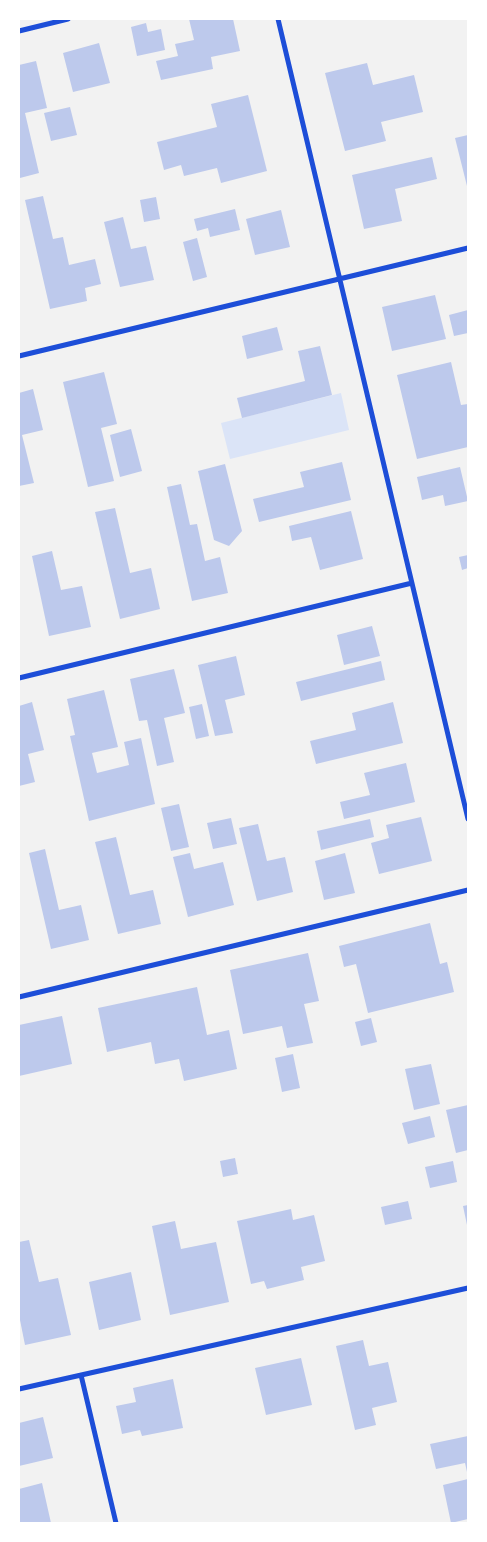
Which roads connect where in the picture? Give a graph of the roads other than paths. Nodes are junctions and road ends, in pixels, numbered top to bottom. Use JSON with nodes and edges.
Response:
{"nodes":[{"id":1,"x":68,"y":19,"type":"edge"},
{"id":2,"x":278,"y":19,"type":"edge"},
{"id":3,"x":19,"y":31,"type":"edge"},
{"id":4,"x":468,"y":248,"type":"edge"},
{"id":5,"x":340,"y":278,"type":"junction"},
{"id":6,"x":19,"y":356,"type":"edge"},
{"id":7,"x":412,"y":583,"type":"junction"},
{"id":8,"x":19,"y":678,"type":"edge"},
{"id":9,"x":468,"y":819,"type":"edge"},
{"id":10,"x":468,"y":890,"type":"edge"},
{"id":11,"x":19,"y":997,"type":"edge"},
{"id":12,"x":468,"y":1288,"type":"edge"},
{"id":13,"x":81,"y":1375,"type":"junction"},
{"id":14,"x":19,"y":1389,"type":"edge"},
{"id":15,"x":116,"y":1523,"type":"edge"}],
"edges":[{"from":1,"to":3,"type":"street"},
{"from":2,"to":5,"type":"street"},
{"from":4,"to":5,"type":"street"},
{"from":5,"to":6,"type":"street"},
{"from":5,"to":7,"type":"street"},
{"from":7,"to":8,"type":"street"},
{"from":7,"to":9,"type":"street"},
{"from":10,"to":11,"type":"street"},
{"from":12,"to":13,"type":"street"},
{"from":13,"to":14,"type":"street"},
{"from":13,"to":15,"type":"street"}]}
